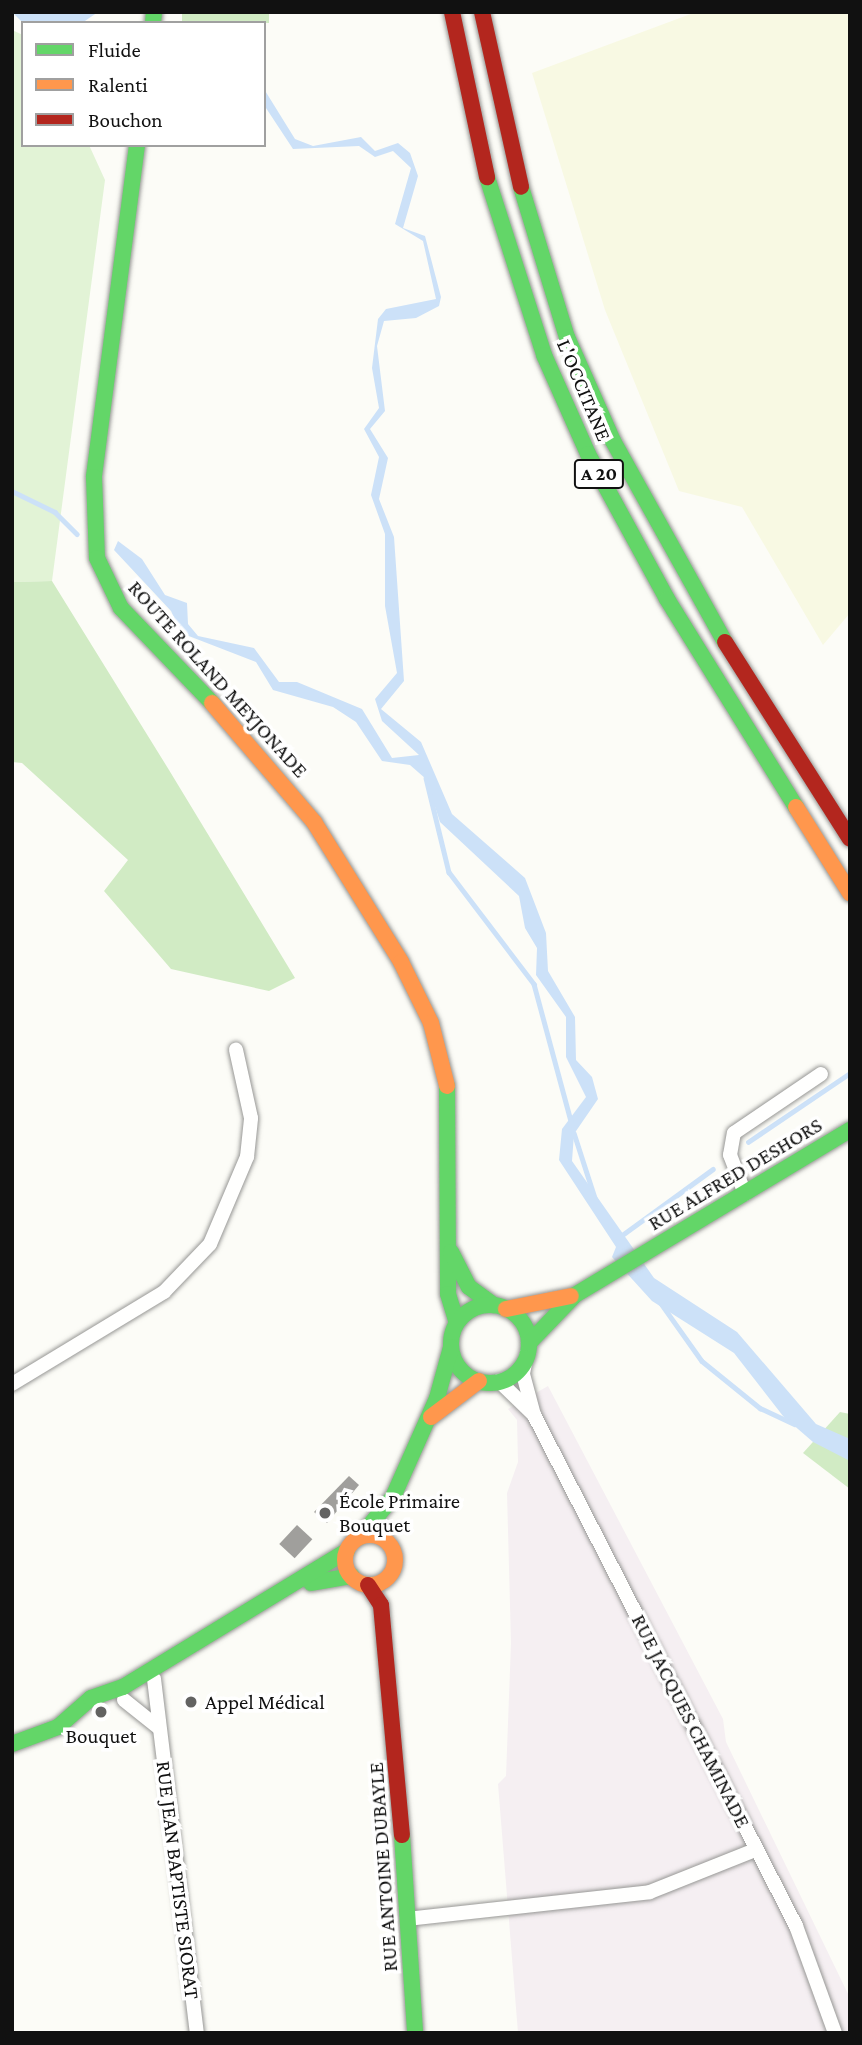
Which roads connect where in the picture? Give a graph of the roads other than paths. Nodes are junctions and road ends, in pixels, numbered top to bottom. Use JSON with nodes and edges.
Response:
{"nodes":[{"id":1,"x":452,"y":12,"type":"edge"},
{"id":2,"x":481,"y":12,"type":"edge"},
{"id":3,"x":137,"y":147,"type":"edge"},
{"id":4,"x":850,"y":839,"type":"edge"},
{"id":5,"x":850,"y":893,"type":"edge"},
{"id":6,"x":236,"y":1050,"type":"dead end"},
{"id":7,"x":821,"y":1074,"type":"dead end"},
{"id":8,"x":850,"y":1130,"type":"edge"},
{"id":9,"x":745,"y":1194,"type":"junction"},
{"id":10,"x":450,"y":1248,"type":"junction"},
{"id":11,"x":575,"y":1294,"type":"junction"},
{"id":12,"x":500,"y":1307,"type":"junction"},
{"id":13,"x":457,"y":1323,"type":"junction"},
{"id":14,"x":451,"y":1347,"type":"junction"},
{"id":15,"x":528,"y":1348,"type":"junction"},
{"id":16,"x":479,"y":1381,"type":"junction"},
{"id":17,"x":499,"y":1381,"type":"junction"},
{"id":18,"x":12,"y":1384,"type":"edge"},
{"id":19,"x":534,"y":1415,"type":"junction"},
{"id":20,"x":426,"y":1422,"type":"junction"},
{"id":21,"x":393,"y":1497,"type":"junction"},
{"id":22,"x":360,"y":1537,"type":"junction"},
{"id":23,"x":393,"y":1549,"type":"junction"},
{"id":24,"x":347,"y":1552,"type":"junction"},
{"id":25,"x":394,"y":1569,"type":"junction"},
{"id":26,"x":351,"y":1576,"type":"junction"},
{"id":27,"x":368,"y":1585,"type":"junction"},
{"id":28,"x":263,"y":1608,"type":"junction"},
{"id":29,"x":204,"y":1643,"type":"junction"},
{"id":30,"x":154,"y":1679,"type":"junction"},
{"id":31,"x":393,"y":1698,"type":"junction"},
{"id":32,"x":124,"y":1700,"type":"junction"},
{"id":33,"x":88,"y":1706,"type":"junction"},
{"id":34,"x":159,"y":1728,"type":"junction"},
{"id":35,"x":12,"y":1744,"type":"edge"},
{"id":36,"x":755,"y":1850,"type":"junction"},
{"id":37,"x":407,"y":1919,"type":"junction"},
{"id":38,"x":197,"y":2033,"type":"edge"},
{"id":39,"x":415,"y":2033,"type":"edge"},
{"id":40,"x":835,"y":2033,"type":"edge"}],
"edges":[{"from":1,"to":5,"type":"main road","name":"L'OCCITANE","number":"A 20"},
{"from":2,"to":4,"type":"main road","name":"L'OCCITANE","number":"A 20"},
{"from":3,"to":10,"type":"main road","name":"ROUTE ROLAND MEYJONADE"},
{"from":6,"to":18,"type":"street"},
{"from":7,"to":9,"type":"street"},
{"from":8,"to":9,"type":"main road","name":"RUE ALFRED DESHORS"},
{"from":9,"to":11,"type":"main road","name":"RUE ALFRED DESHORS"},
{"from":10,"to":12,"type":"main road","name":"ROUTE ROLAND MEYJONADE"},
{"from":10,"to":13,"type":"main road","name":"ROUTE ROLAND MEYJONADE"},
{"from":11,"to":12,"type":"main road"},
{"from":11,"to":15,"type":"main road"},
{"from":12,"to":13,"type":"main road"},
{"from":12,"to":15,"type":"main road"},
{"from":13,"to":14,"type":"main road"},
{"from":14,"to":16,"type":"main road"},
{"from":14,"to":20,"type":"main road"},
{"from":15,"to":17,"type":"main road"},
{"from":15,"to":19,"type":"street","name":"RUE JACQUES CHAMINADE"},
{"from":16,"to":17,"type":"main road"},
{"from":16,"to":20,"type":"main road"},
{"from":17,"to":19,"type":"street","name":"RUE JACQUES CHAMINADE"},
{"from":19,"to":36,"type":"street","name":"RUE JACQUES CHAMINADE"},
{"from":20,"to":21,"type":"main road"},
{"from":21,"to":22,"type":"main road"},
{"from":21,"to":23,"type":"main road","name":"RUE ANTOINE DUBAYLE"},
{"from":22,"to":23,"type":"main road"},
{"from":22,"to":24,"type":"main road"},
{"from":23,"to":25,"type":"main road","name":"RUE ANTOINE DUBAYLE"},
{"from":24,"to":26,"type":"main road"},
{"from":24,"to":28,"type":"main road"},
{"from":25,"to":27,"type":"main road"},
{"from":25,"to":31,"type":"main road","name":"RUE ANTOINE DUBAYLE"},
{"from":26,"to":27,"type":"main road"},
{"from":26,"to":28,"type":"main road"},
{"from":27,"to":31,"type":"main road","name":"RUE ANTOINE DUBAYLE"},
{"from":28,"to":29,"type":"main road"},
{"from":29,"to":30,"type":"main road"},
{"from":29,"to":33,"type":"main road"},
{"from":30,"to":32,"type":"main road"},
{"from":30,"to":34,"type":"street","name":"RUE JEAN BAPTISTE SIORAT"},
{"from":31,"to":37,"type":"main road","name":"RUE ANTOINE DUBAYLE"},
{"from":32,"to":33,"type":"main road"},
{"from":32,"to":34,"type":"street"},
{"from":33,"to":35,"type":"main road"},
{"from":34,"to":38,"type":"street","name":"RUE JEAN BAPTISTE SIORAT"},
{"from":36,"to":37,"type":"street"},
{"from":36,"to":40,"type":"street","name":"RUE JACQUES CHAMINADE"},
{"from":37,"to":39,"type":"main road","name":"RUE ANTOINE DUBAYLE"}]}
